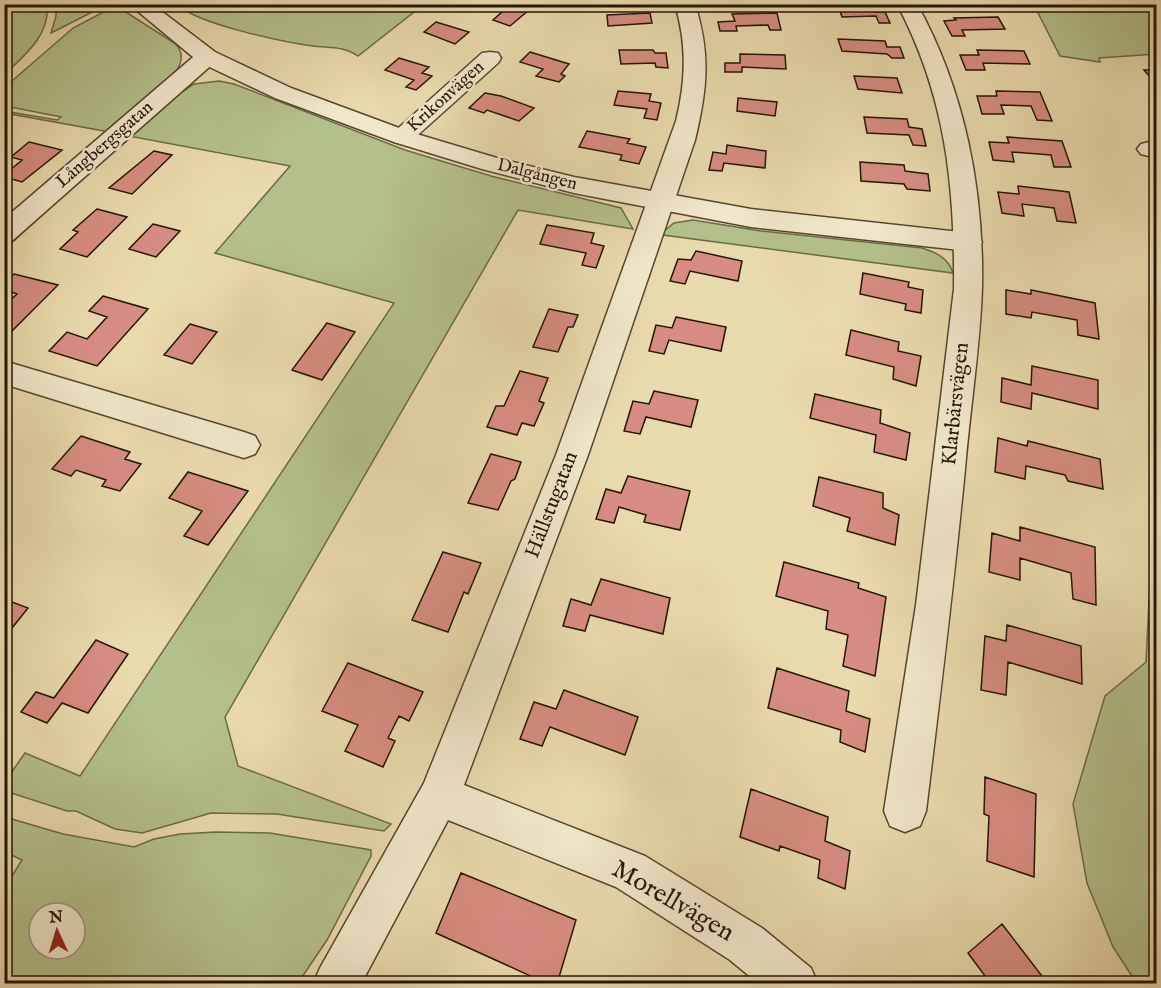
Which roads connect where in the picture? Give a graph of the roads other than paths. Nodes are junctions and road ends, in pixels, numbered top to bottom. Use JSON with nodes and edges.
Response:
{"nodes":[{"id":1,"x":139,"y":4,"type":"edge"},
{"id":2,"x":685,"y":4,"type":"edge"},
{"id":3,"x":907,"y":4,"type":"edge"},
{"id":4,"x":207,"y":57,"type":"junction"},
{"id":5,"x":490,"y":58,"type":"dead end"},
{"id":6,"x":402,"y":137,"type":"junction"},
{"id":7,"x":661,"y":203,"type":"junction"},
{"id":8,"x":4,"y":234,"type":"edge"},
{"id":9,"x":969,"y":242,"type":"junction"},
{"id":10,"x":4,"y":372,"type":"edge"},
{"id":11,"x":244,"y":445,"type":"dead end"},
{"id":12,"x":439,"y":796,"type":"junction"},
{"id":13,"x":905,"y":811,"type":"dead end"},
{"id":14,"x":336,"y":984,"type":"edge"},
{"id":15,"x":795,"y":984,"type":"edge"}],
"edges":[{"from":1,"to":4,"type":"street","name":"Dalgången"},
{"from":2,"to":7,"type":"street","name":"Hällstugatan"},
{"from":3,"to":9,"type":"street","name":"Klarbärsvägen"},
{"from":4,"to":6,"type":"street","name":"Dalgången"},
{"from":4,"to":8,"type":"street","name":"Långbergsgatan"},
{"from":5,"to":6,"type":"street","name":"Krikonvägen"},
{"from":6,"to":7,"type":"street","name":"Dalgången"},
{"from":7,"to":9,"type":"street","name":"Dalgången"},
{"from":7,"to":12,"type":"street","name":"Hällstugatan"},
{"from":9,"to":13,"type":"street","name":"Klarbärsvägen"},
{"from":10,"to":11,"type":"street"},
{"from":12,"to":14,"type":"street","name":"Hällstugatan"},
{"from":12,"to":15,"type":"street","name":"Morellvägen"}]}
